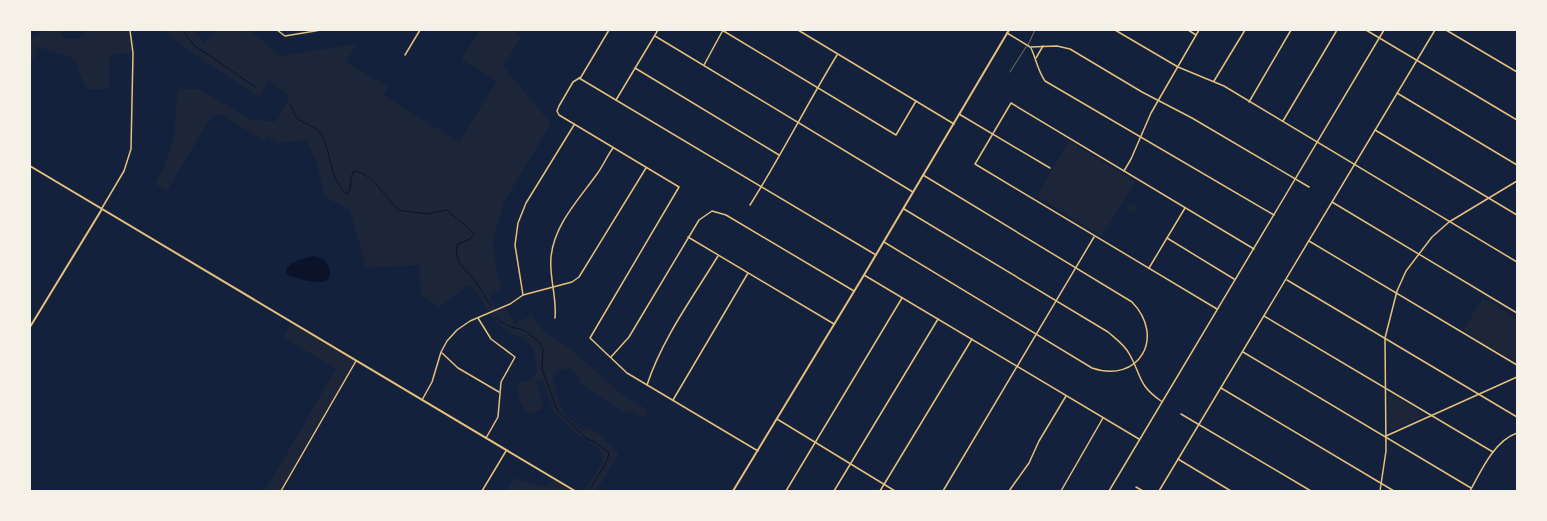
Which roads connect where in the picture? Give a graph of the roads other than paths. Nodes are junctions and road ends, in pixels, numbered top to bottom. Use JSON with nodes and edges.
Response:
{"nodes":[{"id":1,"x":130,"y":30,"type":"edge"},
{"id":2,"x":277,"y":30,"type":"edge"},
{"id":3,"x":317,"y":30,"type":"edge"},
{"id":4,"x":321,"y":30,"type":"edge"},
{"id":5,"x":420,"y":30,"type":"edge"},
{"id":6,"x":609,"y":30,"type":"edge"},
{"id":7,"x":658,"y":30,"type":"edge"},
{"id":8,"x":722,"y":30,"type":"edge"},
{"id":9,"x":798,"y":30,"type":"edge"},
{"id":10,"x":1009,"y":30,"type":"edge"},
{"id":11,"x":1036,"y":30,"type":"edge"},
{"id":12,"x":1115,"y":30,"type":"edge"},
{"id":13,"x":1188,"y":30,"type":"edge"},
{"id":14,"x":1199,"y":30,"type":"edge"},
{"id":15,"x":1245,"y":30,"type":"edge"},
{"id":16,"x":1291,"y":30,"type":"edge"},
{"id":17,"x":1337,"y":30,"type":"edge"},
{"id":18,"x":1366,"y":30,"type":"edge"},
{"id":19,"x":1384,"y":30,"type":"edge"},
{"id":20,"x":1435,"y":30,"type":"edge"},
{"id":21,"x":1446,"y":30,"type":"edge"},
{"id":22,"x":1007,"y":33,"type":"junction"},
{"id":23,"x":1196,"y":35,"type":"junction"},
{"id":24,"x":654,"y":36,"type":"junction"},
{"id":25,"x":1380,"y":38,"type":"junction"},
{"id":26,"x":1028,"y":45,"type":"junction"},
{"id":27,"x":1043,"y":46,"type":"junction"},
{"id":28,"x":1030,"y":47,"type":"junction"},
{"id":29,"x":838,"y":54,"type":"junction"},
{"id":30,"x":405,"y":55,"type":"dead end"},
{"id":31,"x":1036,"y":58,"type":"junction"},
{"id":32,"x":1416,"y":60,"type":"junction"},
{"id":33,"x":704,"y":65,"type":"junction"},
{"id":34,"x":1178,"y":67,"type":"junction"},
{"id":35,"x":635,"y":68,"type":"junction"},
{"id":36,"x":1010,"y":72,"type":"dead end"},
{"id":37,"x":1517,"y":72,"type":"edge"},
{"id":38,"x":579,"y":78,"type":"junction"},
{"id":39,"x":1214,"y":81,"type":"junction"},
{"id":40,"x":817,"y":88,"type":"junction"},
{"id":41,"x":1397,"y":93,"type":"junction"},
{"id":42,"x":1158,"y":100,"type":"junction"},
{"id":43,"x":615,"y":101,"type":"junction"},
{"id":44,"x":916,"y":101,"type":"junction"},
{"id":45,"x":1249,"y":102,"type":"junction"},
{"id":46,"x":959,"y":114,"type":"junction"},
{"id":47,"x":1517,"y":120,"type":"edge"},
{"id":48,"x":798,"y":122,"type":"junction"},
{"id":49,"x":1282,"y":122,"type":"junction"},
{"id":50,"x":954,"y":124,"type":"junction"},
{"id":51,"x":574,"y":125,"type":"junction"},
{"id":52,"x":1375,"y":130,"type":"junction"},
{"id":53,"x":993,"y":134,"type":"junction"},
{"id":54,"x":1140,"y":137,"type":"junction"},
{"id":55,"x":1317,"y":143,"type":"junction"},
{"id":56,"x":613,"y":148,"type":"junction"},
{"id":57,"x":780,"y":155,"type":"junction"},
{"id":58,"x":1354,"y":165,"type":"junction"},
{"id":59,"x":1517,"y":165,"type":"edge"},
{"id":60,"x":30,"y":166,"type":"edge"},
{"id":61,"x":646,"y":168,"type":"junction"},
{"id":62,"x":1050,"y":168,"type":"dead end"},
{"id":63,"x":1124,"y":171,"type":"junction"},
{"id":64,"x":923,"y":175,"type":"junction"},
{"id":65,"x":1296,"y":179,"type":"junction"},
{"id":66,"x":1517,"y":181,"type":"edge"},
{"id":67,"x":761,"y":187,"type":"junction"},
{"id":68,"x":1310,"y":187,"type":"dead end"},
{"id":69,"x":913,"y":192,"type":"junction"},
{"id":70,"x":1489,"y":198,"type":"junction"},
{"id":71,"x":1332,"y":202,"type":"junction"},
{"id":72,"x":750,"y":205,"type":"dead end"},
{"id":73,"x":1185,"y":208,"type":"junction"},
{"id":74,"x":102,"y":209,"type":"junction"},
{"id":75,"x":903,"y":209,"type":"junction"},
{"id":76,"x":1517,"y":214,"type":"edge"},
{"id":77,"x":1274,"y":215,"type":"junction"},
{"id":78,"x":1450,"y":222,"type":"junction"},
{"id":79,"x":1095,"y":236,"type":"junction"},
{"id":80,"x":688,"y":238,"type":"junction"},
{"id":81,"x":1167,"y":238,"type":"junction"},
{"id":82,"x":1309,"y":241,"type":"junction"},
{"id":83,"x":884,"y":242,"type":"junction"},
{"id":84,"x":1254,"y":249,"type":"junction"},
{"id":85,"x":1419,"y":254,"type":"junction"},
{"id":86,"x":876,"y":255,"type":"junction"},
{"id":87,"x":718,"y":256,"type":"junction"},
{"id":88,"x":1517,"y":262,"type":"edge"},
{"id":89,"x":1076,"y":268,"type":"junction"},
{"id":90,"x":1149,"y":268,"type":"junction"},
{"id":91,"x":748,"y":273,"type":"junction"},
{"id":92,"x":864,"y":275,"type":"junction"},
{"id":93,"x":1234,"y":279,"type":"junction"},
{"id":94,"x":1286,"y":279,"type":"junction"},
{"id":95,"x":555,"y":287,"type":"junction"},
{"id":96,"x":854,"y":292,"type":"junction"},
{"id":97,"x":1396,"y":293,"type":"junction"},
{"id":98,"x":523,"y":295,"type":"junction"},
{"id":99,"x":902,"y":298,"type":"junction"},
{"id":100,"x":1056,"y":302,"type":"junction"},
{"id":101,"x":1216,"y":309,"type":"junction"},
{"id":102,"x":1517,"y":313,"type":"edge"},
{"id":103,"x":1264,"y":316,"type":"junction"},
{"id":104,"x":478,"y":318,"type":"junction"},
{"id":105,"x":556,"y":318,"type":"dead end"},
{"id":106,"x":938,"y":319,"type":"junction"},
{"id":107,"x":834,"y":324,"type":"junction"},
{"id":108,"x":30,"y":328,"type":"edge"},
{"id":109,"x":1037,"y":335,"type":"junction"},
{"id":110,"x":1385,"y":338,"type":"junction"},
{"id":111,"x":972,"y":339,"type":"junction"},
{"id":112,"x":1242,"y":351,"type":"junction"},
{"id":113,"x":441,"y":352,"type":"junction"},
{"id":114,"x":611,"y":357,"type":"junction"},
{"id":115,"x":356,"y":361,"type":"junction"},
{"id":116,"x":1517,"y":365,"type":"edge"},
{"id":117,"x":1018,"y":366,"type":"junction"},
{"id":118,"x":1134,"y":366,"type":"junction"},
{"id":119,"x":1517,"y":377,"type":"edge"},
{"id":120,"x":646,"y":385,"type":"junction"},
{"id":121,"x":1220,"y":388,"type":"junction"},
{"id":122,"x":1385,"y":388,"type":"junction"},
{"id":123,"x":499,"y":392,"type":"junction"},
{"id":124,"x":1478,"y":394,"type":"junction"},
{"id":125,"x":1066,"y":396,"type":"junction"},
{"id":126,"x":422,"y":400,"type":"junction"},
{"id":127,"x":673,"y":400,"type":"junction"},
{"id":128,"x":1161,"y":401,"type":"junction"},
{"id":129,"x":1182,"y":414,"type":"dead end"},
{"id":130,"x":1431,"y":415,"type":"junction"},
{"id":131,"x":1517,"y":417,"type":"edge"},
{"id":132,"x":1103,"y":418,"type":"junction"},
{"id":133,"x":777,"y":419,"type":"junction"},
{"id":134,"x":1199,"y":424,"type":"junction"},
{"id":135,"x":1517,"y":433,"type":"edge"},
{"id":136,"x":1385,"y":437,"type":"junction"},
{"id":137,"x":486,"y":438,"type":"junction"},
{"id":138,"x":1139,"y":439,"type":"junction"},
{"id":139,"x":815,"y":442,"type":"junction"},
{"id":140,"x":506,"y":450,"type":"junction"},
{"id":141,"x":758,"y":451,"type":"junction"},
{"id":142,"x":1493,"y":452,"type":"junction"},
{"id":143,"x":1178,"y":459,"type":"junction"},
{"id":144,"x":851,"y":464,"type":"junction"},
{"id":145,"x":884,"y":484,"type":"junction"},
{"id":146,"x":1382,"y":484,"type":"junction"},
{"id":147,"x":1136,"y":487,"type":"dead end"},
{"id":148,"x":1471,"y":488,"type":"junction"},
{"id":149,"x":281,"y":491,"type":"edge"},
{"id":150,"x":482,"y":491,"type":"edge"},
{"id":151,"x":575,"y":491,"type":"edge"},
{"id":152,"x":733,"y":491,"type":"edge"},
{"id":153,"x":786,"y":491,"type":"edge"},
{"id":154,"x":834,"y":491,"type":"edge"},
{"id":155,"x":880,"y":491,"type":"edge"},
{"id":156,"x":895,"y":491,"type":"edge"},
{"id":157,"x":943,"y":491,"type":"edge"},
{"id":158,"x":1010,"y":491,"type":"edge"},
{"id":159,"x":1061,"y":491,"type":"edge"},
{"id":160,"x":1109,"y":491,"type":"edge"},
{"id":161,"x":1143,"y":491,"type":"edge"},
{"id":162,"x":1159,"y":491,"type":"edge"},
{"id":163,"x":1231,"y":491,"type":"edge"},
{"id":164,"x":1311,"y":491,"type":"edge"},
{"id":165,"x":1380,"y":491,"type":"edge"},
{"id":166,"x":1394,"y":491,"type":"edge"},
{"id":167,"x":1470,"y":491,"type":"edge"}],
"edges":[{"from":1,"to":74,"type":"street"},
{"from":2,"to":3,"type":"street"},
{"from":3,"to":4,"type":"street"},
{"from":5,"to":30,"type":"street"},
{"from":6,"to":38,"type":"street"},
{"from":7,"to":24,"type":"street"},
{"from":8,"to":33,"type":"street"},
{"from":8,"to":40,"type":"street"},
{"from":9,"to":29,"type":"street"},
{"from":10,"to":22,"type":"main road"},
{"from":11,"to":26,"type":"lane"},
{"from":12,"to":34,"type":"street"},
{"from":13,"to":23,"type":"street"},
{"from":14,"to":23,"type":"street"},
{"from":15,"to":39,"type":"street"},
{"from":16,"to":45,"type":"street"},
{"from":17,"to":49,"type":"street"},
{"from":18,"to":25,"type":"street"},
{"from":19,"to":25,"type":"street"},
{"from":20,"to":32,"type":"street"},
{"from":21,"to":37,"type":"street"},
{"from":22,"to":26,"type":"street"},
{"from":22,"to":46,"type":"main road"},
{"from":23,"to":34,"type":"street"},
{"from":24,"to":33,"type":"street"},
{"from":24,"to":35,"type":"street"},
{"from":25,"to":32,"type":"street"},
{"from":25,"to":55,"type":"street"},
{"from":26,"to":28,"type":"street"},
{"from":26,"to":36,"type":"lane"},
{"from":27,"to":28,"type":"street"},
{"from":27,"to":31,"type":"street"},
{"from":27,"to":42,"type":"street"},
{"from":28,"to":31,"type":"street"},
{"from":29,"to":40,"type":"street"},
{"from":29,"to":44,"type":"street"},
{"from":31,"to":54,"type":"street"},
{"from":32,"to":41,"type":"street"},
{"from":32,"to":47,"type":"street"},
{"from":33,"to":48,"type":"street"},
{"from":34,"to":39,"type":"street"},
{"from":34,"to":42,"type":"street"},
{"from":35,"to":43,"type":"street"},
{"from":35,"to":57,"type":"street"},
{"from":38,"to":43,"type":"street"},
{"from":38,"to":51,"type":"street"},
{"from":39,"to":45,"type":"street"},
{"from":40,"to":44,"type":"street"},
{"from":40,"to":48,"type":"street"},
{"from":41,"to":52,"type":"street"},
{"from":41,"to":59,"type":"street"},
{"from":42,"to":54,"type":"street"},
{"from":42,"to":65,"type":"street"},
{"from":43,"to":67,"type":"street"},
{"from":44,"to":50,"type":"street"},
{"from":45,"to":49,"type":"street"},
{"from":46,"to":50,"type":"main road"},
{"from":46,"to":53,"type":"street"},
{"from":48,"to":57,"type":"street"},
{"from":48,"to":69,"type":"street"},
{"from":49,"to":55,"type":"street"},
{"from":50,"to":64,"type":"main road"},
{"from":51,"to":56,"type":"street"},
{"from":51,"to":98,"type":"street"},
{"from":52,"to":58,"type":"street"},
{"from":52,"to":70,"type":"street"},
{"from":53,"to":62,"type":"street"},
{"from":53,"to":63,"type":"street"},
{"from":53,"to":79,"type":"street"},
{"from":54,"to":63,"type":"street"},
{"from":54,"to":77,"type":"street"},
{"from":55,"to":58,"type":"street"},
{"from":55,"to":65,"type":"street"},
{"from":56,"to":61,"type":"street"},
{"from":56,"to":95,"type":"street"},
{"from":57,"to":67,"type":"street"},
{"from":58,"to":71,"type":"street"},
{"from":58,"to":78,"type":"street"},
{"from":60,"to":74,"type":"main road"},
{"from":61,"to":95,"type":"street"},
{"from":61,"to":114,"type":"street"},
{"from":63,"to":73,"type":"street"},
{"from":64,"to":69,"type":"main road"},
{"from":64,"to":89,"type":"street"},
{"from":65,"to":68,"type":"street"},
{"from":65,"to":77,"type":"street"},
{"from":66,"to":70,"type":"street"},
{"from":67,"to":72,"type":"street"},
{"from":67,"to":86,"type":"street"},
{"from":69,"to":75,"type":"main road"},
{"from":70,"to":76,"type":"street"},
{"from":70,"to":78,"type":"street"},
{"from":71,"to":82,"type":"street"},
{"from":71,"to":85,"type":"street"},
{"from":73,"to":81,"type":"street"},
{"from":73,"to":84,"type":"street"},
{"from":74,"to":108,"type":"main road"},
{"from":74,"to":115,"type":"main road"},
{"from":75,"to":83,"type":"main road"},
{"from":75,"to":100,"type":"street"},
{"from":77,"to":84,"type":"street"},
{"from":78,"to":85,"type":"street"},
{"from":78,"to":88,"type":"street"},
{"from":79,"to":89,"type":"street"},
{"from":79,"to":90,"type":"street"},
{"from":80,"to":87,"type":"street"},
{"from":80,"to":96,"type":"street"},
{"from":80,"to":114,"type":"street"},
{"from":81,"to":90,"type":"street"},
{"from":81,"to":93,"type":"street"},
{"from":82,"to":94,"type":"street"},
{"from":82,"to":97,"type":"street"},
{"from":83,"to":86,"type":"main road"},
{"from":83,"to":109,"type":"street"},
{"from":84,"to":93,"type":"street"},
{"from":85,"to":97,"type":"street"},
{"from":85,"to":102,"type":"street"},
{"from":86,"to":92,"type":"main road"},
{"from":87,"to":91,"type":"street"},
{"from":87,"to":120,"type":"street"},
{"from":89,"to":100,"type":"street"},
{"from":89,"to":118,"type":"street"},
{"from":90,"to":101,"type":"street"},
{"from":91,"to":107,"type":"street"},
{"from":91,"to":127,"type":"street"},
{"from":92,"to":96,"type":"main road"},
{"from":92,"to":99,"type":"street"},
{"from":93,"to":101,"type":"street"},
{"from":94,"to":103,"type":"street"},
{"from":94,"to":110,"type":"street"},
{"from":95,"to":98,"type":"street"},
{"from":95,"to":105,"type":"street"},
{"from":96,"to":107,"type":"main road"},
{"from":97,"to":110,"type":"street"},
{"from":97,"to":116,"type":"street"},
{"from":98,"to":104,"type":"street"},
{"from":99,"to":106,"type":"street"},
{"from":99,"to":139,"type":"street"},
{"from":100,"to":109,"type":"street"},
{"from":100,"to":118,"type":"street"},
{"from":101,"to":128,"type":"street"},
{"from":103,"to":112,"type":"street"},
{"from":103,"to":122,"type":"street"},
{"from":104,"to":113,"type":"street"},
{"from":104,"to":123,"type":"street"},
{"from":106,"to":111,"type":"street"},
{"from":106,"to":144,"type":"street"},
{"from":107,"to":133,"type":"main road"},
{"from":109,"to":117,"type":"street"},
{"from":109,"to":118,"type":"street"},
{"from":110,"to":122,"type":"street"},
{"from":110,"to":124,"type":"street"},
{"from":111,"to":117,"type":"street"},
{"from":111,"to":145,"type":"street"},
{"from":112,"to":121,"type":"street"},
{"from":112,"to":136,"type":"street"},
{"from":113,"to":123,"type":"street"},
{"from":113,"to":126,"type":"street"},
{"from":114,"to":120,"type":"street"},
{"from":115,"to":126,"type":"main road"},
{"from":115,"to":149,"type":"street"},
{"from":117,"to":125,"type":"street"},
{"from":117,"to":157,"type":"street"},
{"from":118,"to":128,"type":"street"},
{"from":119,"to":124,"type":"street"},
{"from":120,"to":127,"type":"street"},
{"from":121,"to":134,"type":"street"},
{"from":121,"to":146,"type":"street"},
{"from":122,"to":130,"type":"street"},
{"from":122,"to":136,"type":"street"},
{"from":123,"to":137,"type":"street"},
{"from":124,"to":130,"type":"street"},
{"from":124,"to":131,"type":"street"},
{"from":125,"to":132,"type":"street"},
{"from":125,"to":158,"type":"street"},
{"from":126,"to":137,"type":"main road"},
{"from":127,"to":141,"type":"street"},
{"from":128,"to":138,"type":"street"},
{"from":129,"to":134,"type":"street"},
{"from":130,"to":136,"type":"street"},
{"from":130,"to":142,"type":"street"},
{"from":132,"to":138,"type":"street"},
{"from":132,"to":159,"type":"street"},
{"from":133,"to":139,"type":"street"},
{"from":133,"to":141,"type":"main road"},
{"from":134,"to":143,"type":"street"},
{"from":134,"to":164,"type":"street"},
{"from":135,"to":142,"type":"street"},
{"from":136,"to":146,"type":"street"},
{"from":136,"to":148,"type":"street"},
{"from":137,"to":140,"type":"main road"},
{"from":138,"to":160,"type":"street"},
{"from":139,"to":144,"type":"street"},
{"from":139,"to":153,"type":"street"},
{"from":140,"to":150,"type":"street"},
{"from":140,"to":151,"type":"main road"},
{"from":141,"to":152,"type":"main road"},
{"from":142,"to":148,"type":"street"},
{"from":143,"to":162,"type":"street"},
{"from":143,"to":163,"type":"street"},
{"from":144,"to":145,"type":"street"},
{"from":144,"to":154,"type":"street"},
{"from":145,"to":155,"type":"street"},
{"from":145,"to":156,"type":"street"},
{"from":146,"to":165,"type":"street"},
{"from":146,"to":166,"type":"street"},
{"from":147,"to":161,"type":"street"},
{"from":148,"to":167,"type":"street"}]}
